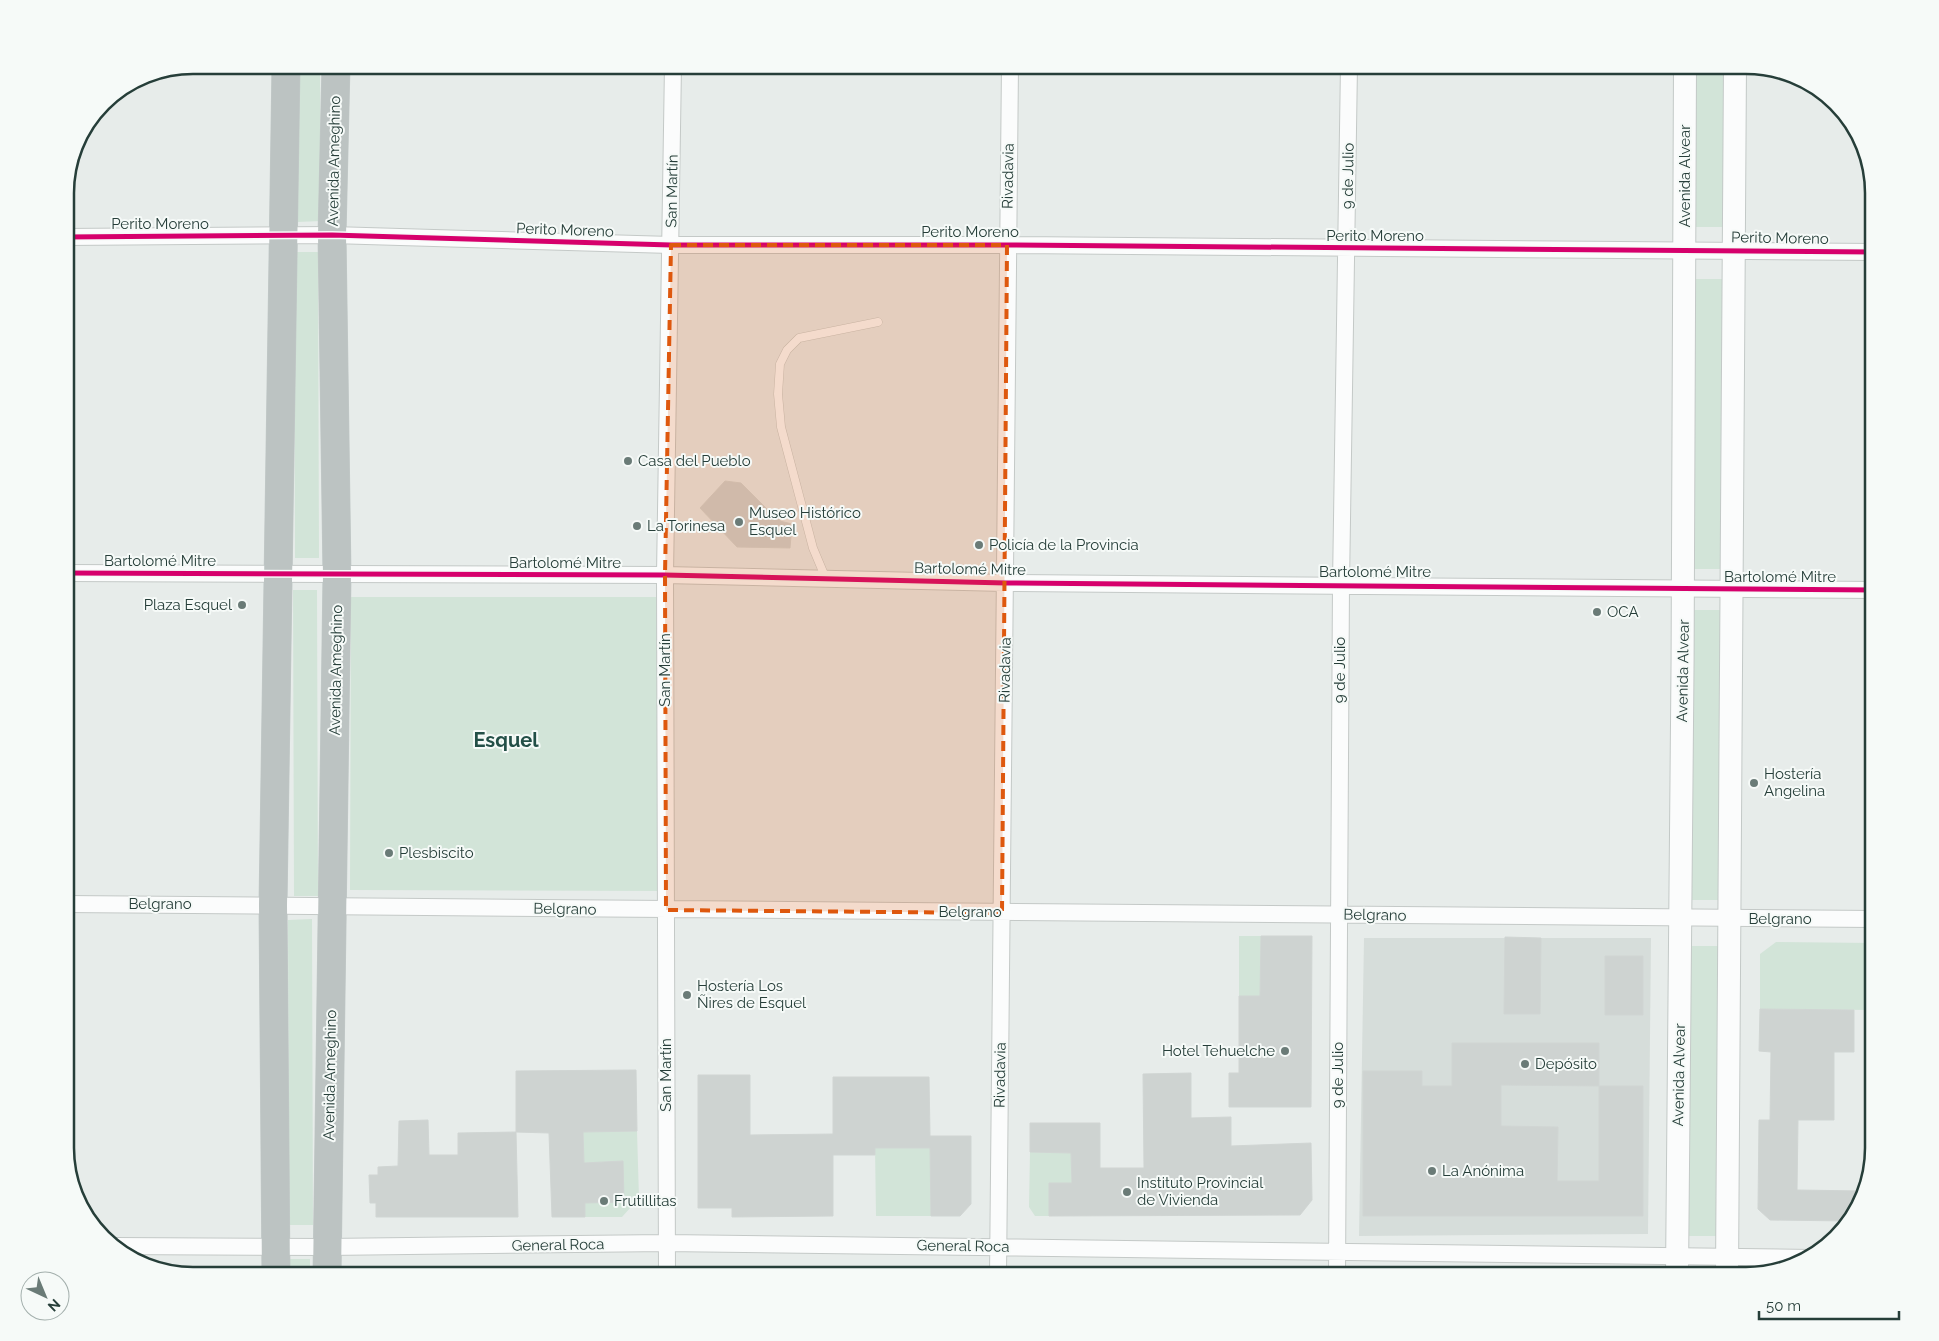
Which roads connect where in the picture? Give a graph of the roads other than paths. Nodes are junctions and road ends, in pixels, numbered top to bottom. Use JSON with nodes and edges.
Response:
{"nodes":[{"id":1,"x":286,"y":74,"type":"edge"},
{"id":2,"x":336,"y":74,"type":"edge"},
{"id":3,"x":673,"y":74,"type":"edge"},
{"id":4,"x":1010,"y":74,"type":"edge"},
{"id":5,"x":1349,"y":74,"type":"edge"},
{"id":6,"x":1685,"y":74,"type":"edge"},
{"id":7,"x":1735,"y":74,"type":"edge"},
{"id":8,"x":332,"y":235,"type":"junction"},
{"id":9,"x":284,"y":236,"type":"junction"},
{"id":10,"x":74,"y":237,"type":"edge"},
{"id":11,"x":671,"y":245,"type":"junction"},
{"id":12,"x":1007,"y":245,"type":"junction"},
{"id":13,"x":1347,"y":249,"type":"junction"},
{"id":14,"x":1685,"y":249,"type":"junction"},
{"id":15,"x":1733,"y":250,"type":"junction"},
{"id":16,"x":1865,"y":252,"type":"edge"},
{"id":17,"x":878,"y":322,"type":"dead end"},
{"id":18,"x":74,"y":573,"type":"edge"},
{"id":19,"x":278,"y":575,"type":"junction"},
{"id":20,"x":337,"y":575,"type":"junction"},
{"id":21,"x":665,"y":576,"type":"junction"},
{"id":22,"x":826,"y":579,"type":"junction"},
{"id":23,"x":1006,"y":583,"type":"junction"},
{"id":24,"x":1341,"y":584,"type":"junction"},
{"id":25,"x":1685,"y":587,"type":"junction"},
{"id":26,"x":1732,"y":590,"type":"junction"},
{"id":27,"x":1865,"y":590,"type":"edge"},
{"id":28,"x":74,"y":904,"type":"edge"},
{"id":29,"x":273,"y":905,"type":"junction"},
{"id":30,"x":334,"y":905,"type":"junction"},
{"id":31,"x":666,"y":910,"type":"junction"},
{"id":32,"x":1002,"y":913,"type":"junction"},
{"id":33,"x":1340,"y":915,"type":"junction"},
{"id":34,"x":1730,"y":918,"type":"junction"},
{"id":35,"x":1679,"y":919,"type":"junction"},
{"id":36,"x":1865,"y":919,"type":"edge"},
{"id":37,"x":666,"y":1243,"type":"junction"},
{"id":38,"x":125,"y":1246,"type":"edge"},
{"id":39,"x":276,"y":1247,"type":"junction"},
{"id":40,"x":327,"y":1247,"type":"junction"},
{"id":41,"x":998,"y":1247,"type":"junction"},
{"id":42,"x":1337,"y":1252,"type":"junction"},
{"id":43,"x":1784,"y":1261,"type":"edge"},
{"id":44,"x":1677,"y":1266,"type":"edge"},
{"id":45,"x":1727,"y":1266,"type":"edge"},
{"id":46,"x":276,"y":1267,"type":"edge"},
{"id":47,"x":327,"y":1267,"type":"edge"},
{"id":48,"x":667,"y":1267,"type":"edge"},
{"id":49,"x":998,"y":1267,"type":"edge"},
{"id":50,"x":1337,"y":1267,"type":"edge"}],
"edges":[{"from":1,"to":9,"type":"highway"},
{"from":2,"to":8,"type":"highway","name":"Avenida Ameghino"},
{"from":3,"to":11,"type":"street","name":"San Martín"},
{"from":4,"to":12,"type":"street","name":"Rivadavia"},
{"from":5,"to":13,"type":"street","name":"9 de Julio"},
{"from":6,"to":14,"type":"main road","name":"Avenida Alvear"},
{"from":7,"to":15,"type":"main road"},
{"from":8,"to":9,"type":"street","name":"Perito Moreno"},
{"from":8,"to":11,"type":"street","name":"Perito Moreno"},
{"from":8,"to":20,"type":"highway","name":"Avenida Ameghino"},
{"from":9,"to":10,"type":"street","name":"Perito Moreno"},
{"from":9,"to":19,"type":"highway"},
{"from":11,"to":12,"type":"street","name":"Perito Moreno"},
{"from":11,"to":21,"type":"street","name":"San Martín"},
{"from":12,"to":13,"type":"street","name":"Perito Moreno"},
{"from":12,"to":23,"type":"street","name":"Rivadavia"},
{"from":13,"to":14,"type":"street","name":"Perito Moreno"},
{"from":13,"to":24,"type":"street","name":"9 de Julio"},
{"from":14,"to":15,"type":"street","name":"Perito Moreno"},
{"from":14,"to":25,"type":"main road","name":"Avenida Alvear"},
{"from":15,"to":16,"type":"street","name":"Perito Moreno"},
{"from":15,"to":26,"type":"main road"},
{"from":17,"to":22,"type":"lane"},
{"from":18,"to":19,"type":"street","name":"Bartolomé Mitre"},
{"from":19,"to":20,"type":"street","name":"Bartolomé Mitre"},
{"from":19,"to":29,"type":"highway"},
{"from":20,"to":21,"type":"street","name":"Bartolomé Mitre"},
{"from":20,"to":30,"type":"highway","name":"Avenida Ameghino"},
{"from":21,"to":22,"type":"street","name":"Bartolomé Mitre"},
{"from":21,"to":31,"type":"street","name":"San Martín"},
{"from":22,"to":23,"type":"street","name":"Bartolomé Mitre"},
{"from":23,"to":24,"type":"street","name":"Bartolomé Mitre"},
{"from":23,"to":32,"type":"street","name":"Rivadavia"},
{"from":24,"to":25,"type":"street","name":"Bartolomé Mitre"},
{"from":24,"to":33,"type":"street","name":"9 de Julio"},
{"from":25,"to":26,"type":"street","name":"Bartolomé Mitre"},
{"from":25,"to":35,"type":"main road","name":"Avenida Alvear"},
{"from":26,"to":27,"type":"street","name":"Bartolomé Mitre"},
{"from":26,"to":34,"type":"main road"},
{"from":28,"to":29,"type":"street","name":"Belgrano"},
{"from":29,"to":30,"type":"street","name":"Belgrano"},
{"from":29,"to":39,"type":"highway"},
{"from":30,"to":31,"type":"street","name":"Belgrano"},
{"from":30,"to":40,"type":"highway","name":"Avenida Ameghino"},
{"from":31,"to":32,"type":"street","name":"Belgrano"},
{"from":31,"to":37,"type":"street","name":"San Martín"},
{"from":32,"to":33,"type":"street","name":"Belgrano"},
{"from":32,"to":41,"type":"street","name":"Rivadavia"},
{"from":33,"to":35,"type":"street","name":"Belgrano"},
{"from":33,"to":42,"type":"street","name":"9 de Julio"},
{"from":34,"to":35,"type":"street","name":"Belgrano"},
{"from":34,"to":36,"type":"street","name":"Belgrano"},
{"from":34,"to":45,"type":"main road"},
{"from":35,"to":44,"type":"main road","name":"Avenida Alvear"},
{"from":37,"to":40,"type":"street","name":"General Roca"},
{"from":37,"to":41,"type":"street","name":"General Roca"},
{"from":37,"to":48,"type":"street","name":"San Martín"},
{"from":38,"to":39,"type":"street","name":"General Roca"},
{"from":39,"to":40,"type":"street","name":"General Roca"},
{"from":39,"to":46,"type":"highway"},
{"from":40,"to":47,"type":"highway","name":"Avenida Ameghino"},
{"from":41,"to":42,"type":"street","name":"General Roca"},
{"from":41,"to":49,"type":"street","name":"Rivadavia"},
{"from":42,"to":44,"type":"street","name":"General Roca"},
{"from":42,"to":50,"type":"street","name":"9 de Julio"},
{"from":43,"to":45,"type":"street","name":"General Roca"},
{"from":44,"to":45,"type":"street","name":"General Roca"}]}
